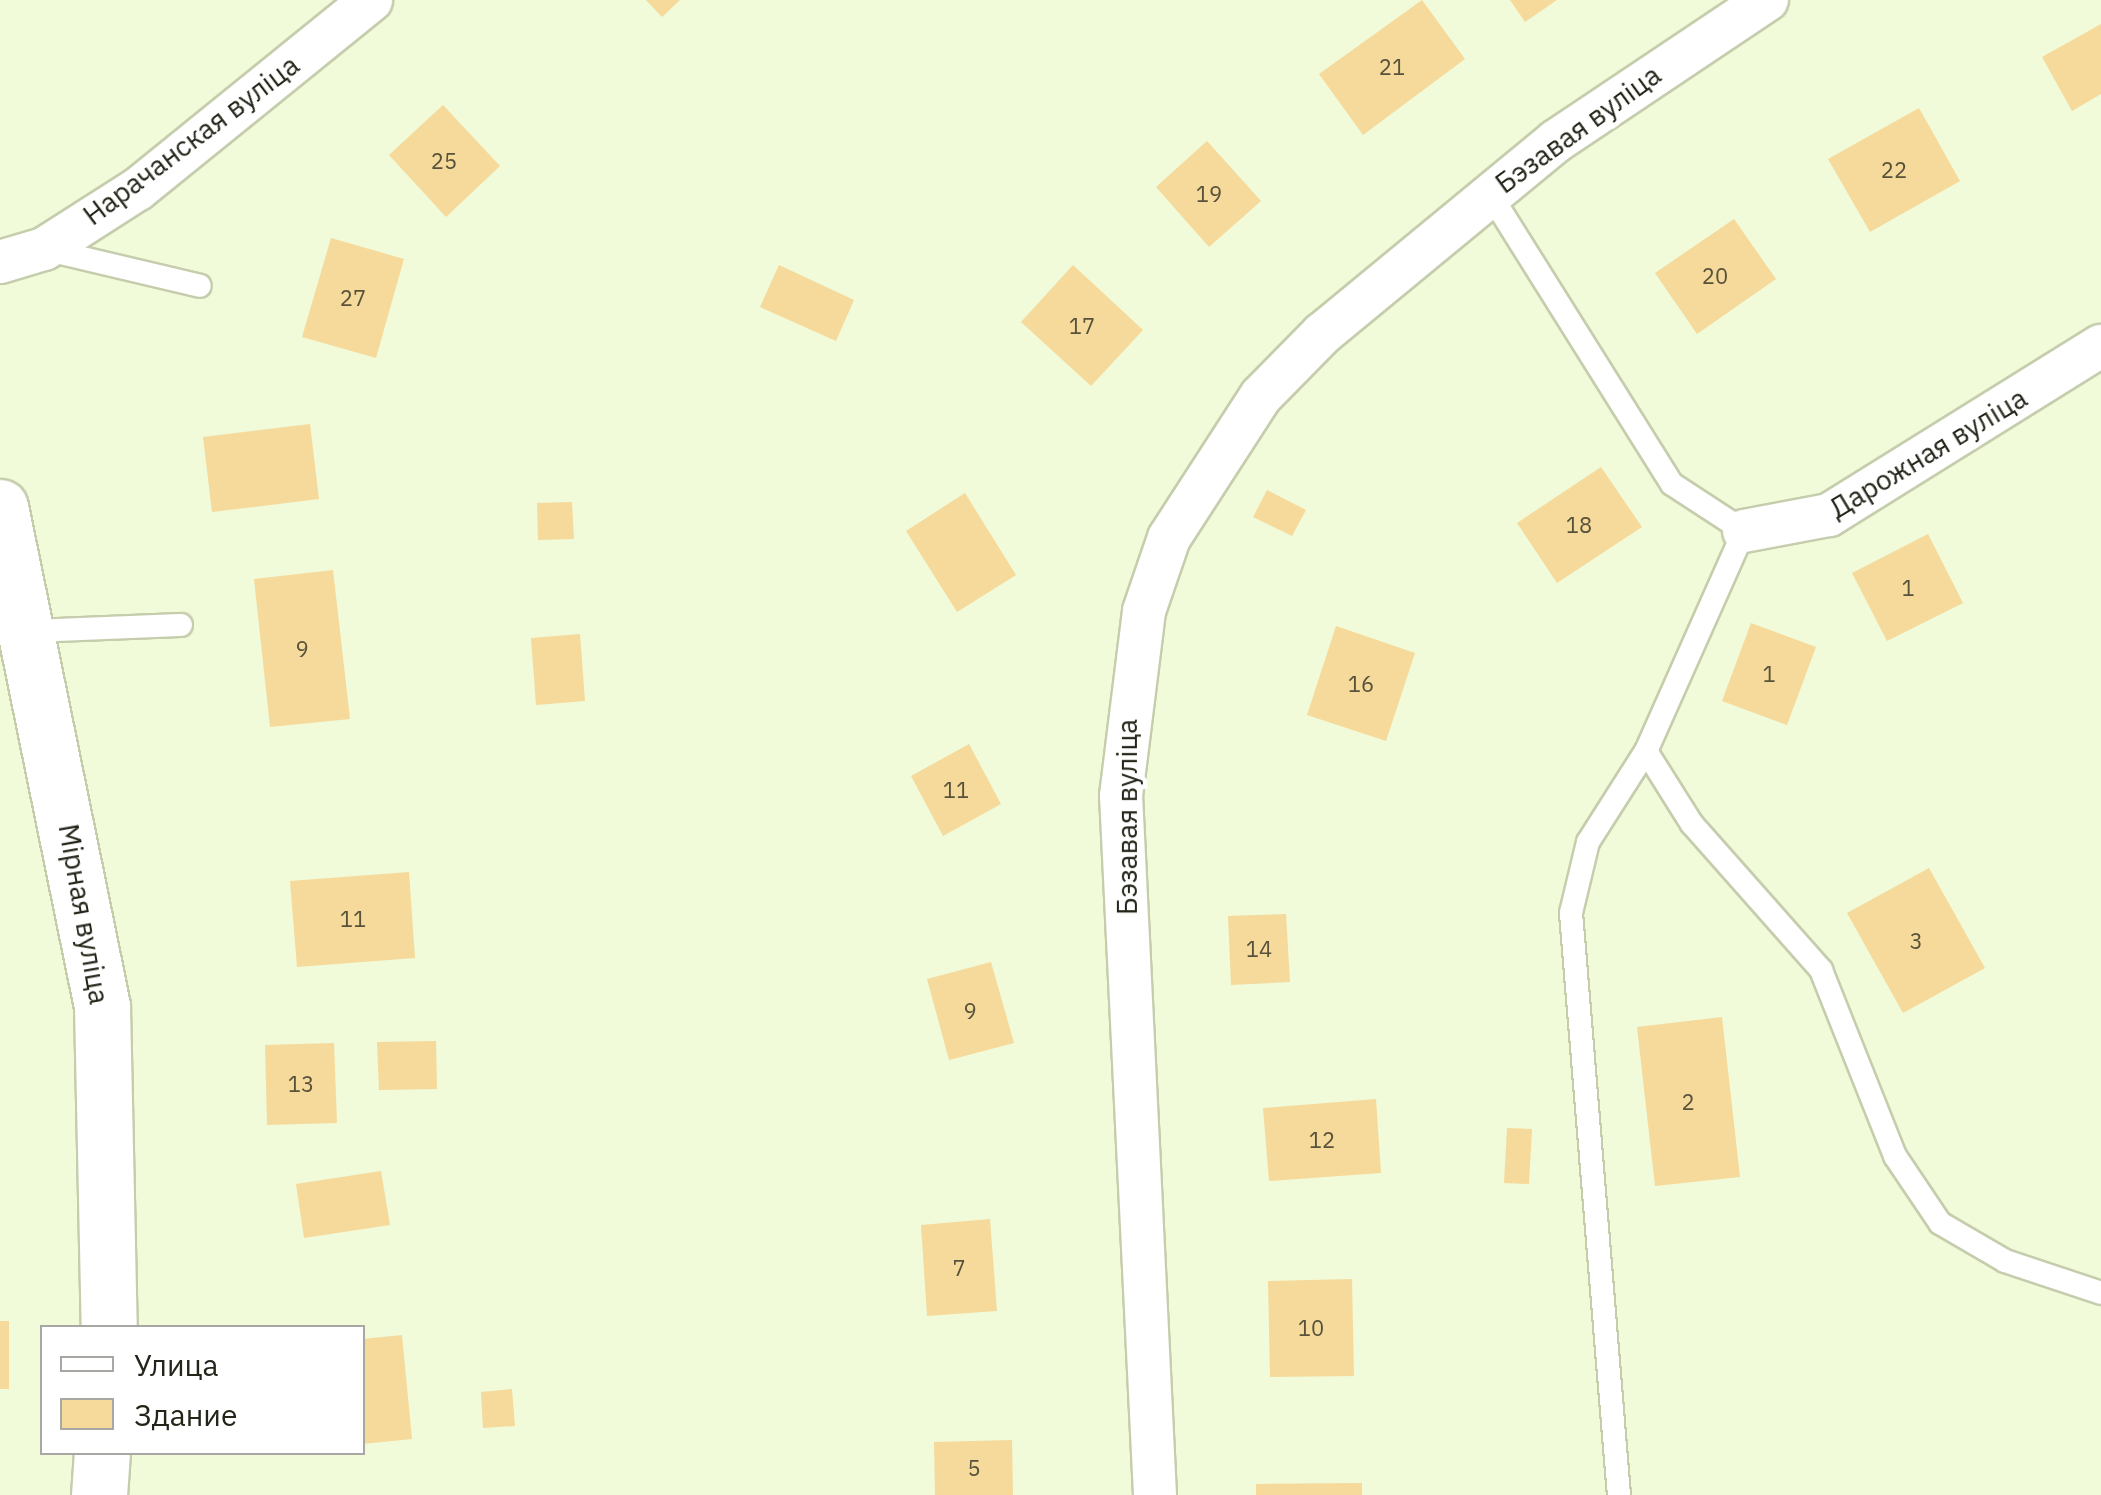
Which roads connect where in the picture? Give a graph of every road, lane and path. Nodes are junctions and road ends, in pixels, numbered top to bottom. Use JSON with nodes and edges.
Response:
{"nodes":[{"id":1,"x":371,"y":0,"type":"edge"},
{"id":2,"x":1767,"y":0,"type":"edge"},
{"id":3,"x":1490,"y":194,"type":"junction"},
{"id":4,"x":44,"y":249,"type":"junction"},
{"id":5,"x":0,"y":262,"type":"edge"},
{"id":6,"x":200,"y":286,"type":"dead end"},
{"id":7,"x":2101,"y":346,"type":"edge"},
{"id":8,"x":0,"y":506,"type":"edge"},
{"id":9,"x":1744,"y":531,"type":"junction"},
{"id":10,"x":181,"y":625,"type":"dead end"},
{"id":11,"x":32,"y":631,"type":"junction"},
{"id":12,"x":1646,"y":751,"type":"junction"},
{"id":13,"x":2101,"y":1293,"type":"edge"},
{"id":14,"x":109,"y":1325,"type":"edge"},
{"id":15,"x":102,"y":1455,"type":"edge"},
{"id":16,"x":100,"y":1495,"type":"edge"},
{"id":17,"x":1155,"y":1495,"type":"edge"},
{"id":18,"x":1619,"y":1495,"type":"edge"}],
"edges":[{"from":1,"to":4,"type":"street","name":"Нарачанская вуліца"},
{"from":2,"to":3,"type":"street","name":"Бэзавая вуліца"},
{"from":3,"to":9,"type":"lane"},
{"from":3,"to":17,"type":"street","name":"Бэзавая вуліца"},
{"from":4,"to":5,"type":"street","name":"Нарачанская вуліца"},
{"from":4,"to":6,"type":"lane"},
{"from":7,"to":9,"type":"street","name":"Дарожная вуліца"},
{"from":8,"to":11,"type":"street","name":"Мірная вуліца"},
{"from":9,"to":12,"type":"lane"},
{"from":10,"to":11,"type":"lane"},
{"from":11,"to":14,"type":"street","name":"Мірная вуліца"},
{"from":12,"to":13,"type":"lane"},
{"from":12,"to":18,"type":"lane"},
{"from":15,"to":16,"type":"street"}]}
